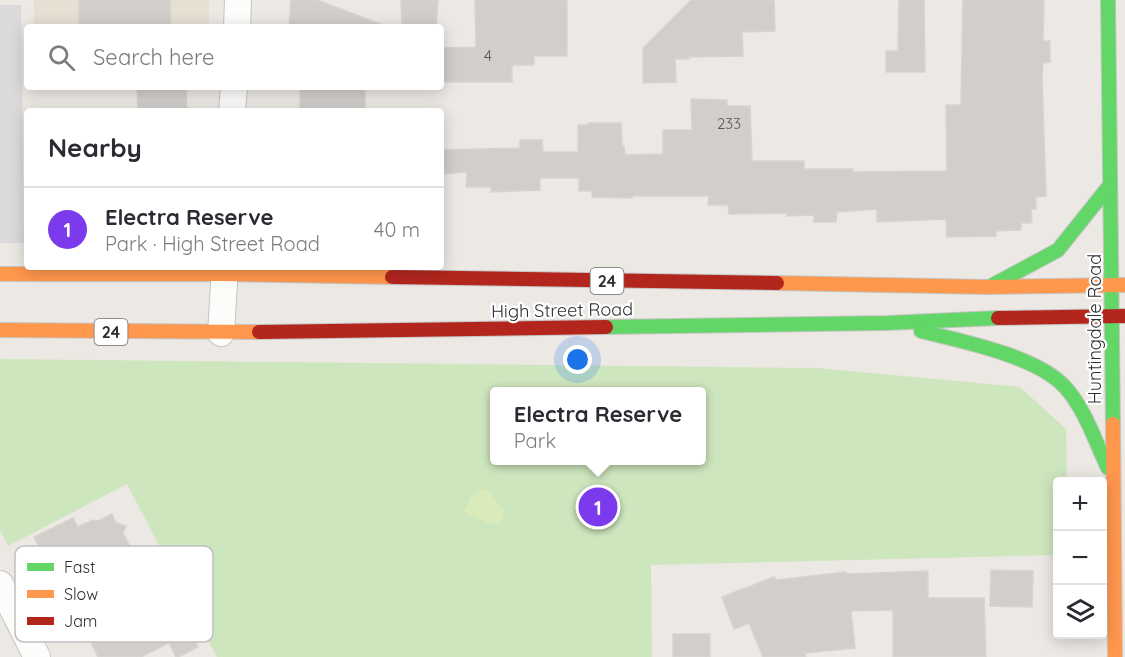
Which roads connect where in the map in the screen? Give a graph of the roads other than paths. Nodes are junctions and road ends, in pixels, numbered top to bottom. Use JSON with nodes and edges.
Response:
{"nodes":[{"id":1,"x":238,"y":0,"type":"edge"},
{"id":2,"x":1108,"y":0,"type":"edge"},
{"id":3,"x":237,"y":24,"type":"edge"},
{"id":4,"x":234,"y":90,"type":"edge"},
{"id":5,"x":232,"y":108,"type":"edge"},
{"id":6,"x":1110,"y":185,"type":"junction"},
{"id":7,"x":225,"y":270,"type":"edge"},
{"id":8,"x":0,"y":274,"type":"edge"},
{"id":9,"x":1118,"y":285,"type":"edge"},
{"id":10,"x":989,"y":287,"type":"junction"},
{"id":11,"x":1118,"y":316,"type":"edge"},
{"id":12,"x":887,"y":323,"type":"junction"},
{"id":13,"x":0,"y":330,"type":"edge"},
{"id":14,"x":221,"y":333,"type":"junction"},
{"id":15,"x":1125,"y":393,"type":"edge"},
{"id":16,"x":1112,"y":417,"type":"junction"},
{"id":17,"x":1113,"y":481,"type":"junction"},
{"id":18,"x":0,"y":584,"type":"edge"},
{"id":19,"x":15,"y":614,"type":"edge"},
{"id":20,"x":29,"y":642,"type":"edge"},
{"id":21,"x":37,"y":657,"type":"edge"},
{"id":22,"x":1115,"y":657,"type":"edge"}],
"edges":[{"from":1,"to":3,"type":"street"},
{"from":2,"to":6,"type":"main road","name":"Huntingdale Road"},
{"from":4,"to":5,"type":"street"},
{"from":6,"to":9,"type":"main road","name":"Huntingdale Road"},
{"from":6,"to":10,"type":"main road"},
{"from":7,"to":8,"type":"main road","name":"High Street Road","number":"24"},
{"from":7,"to":10,"type":"main road","name":"High Street Road","number":"24"},
{"from":7,"to":14,"type":"street"},
{"from":9,"to":10,"type":"main road","name":"High Street Road","number":"24"},
{"from":9,"to":11,"type":"main road","name":"Huntingdale Road"},
{"from":11,"to":12,"type":"main road","name":"High Street Road","number":"24"},
{"from":11,"to":16,"type":"main road","name":"Huntingdale Road"},
{"from":12,"to":14,"type":"main road","name":"High Street Road","number":"24"},
{"from":12,"to":17,"type":"main road"},
{"from":13,"to":14,"type":"main road","name":"High Street Road","number":"24"},
{"from":15,"to":16,"type":"main road"},
{"from":16,"to":17,"type":"main road","name":"Huntingdale Road"},
{"from":17,"to":22,"type":"main road","name":"Huntingdale Road"},
{"from":18,"to":19,"type":"street"},
{"from":20,"to":21,"type":"street"}]}
